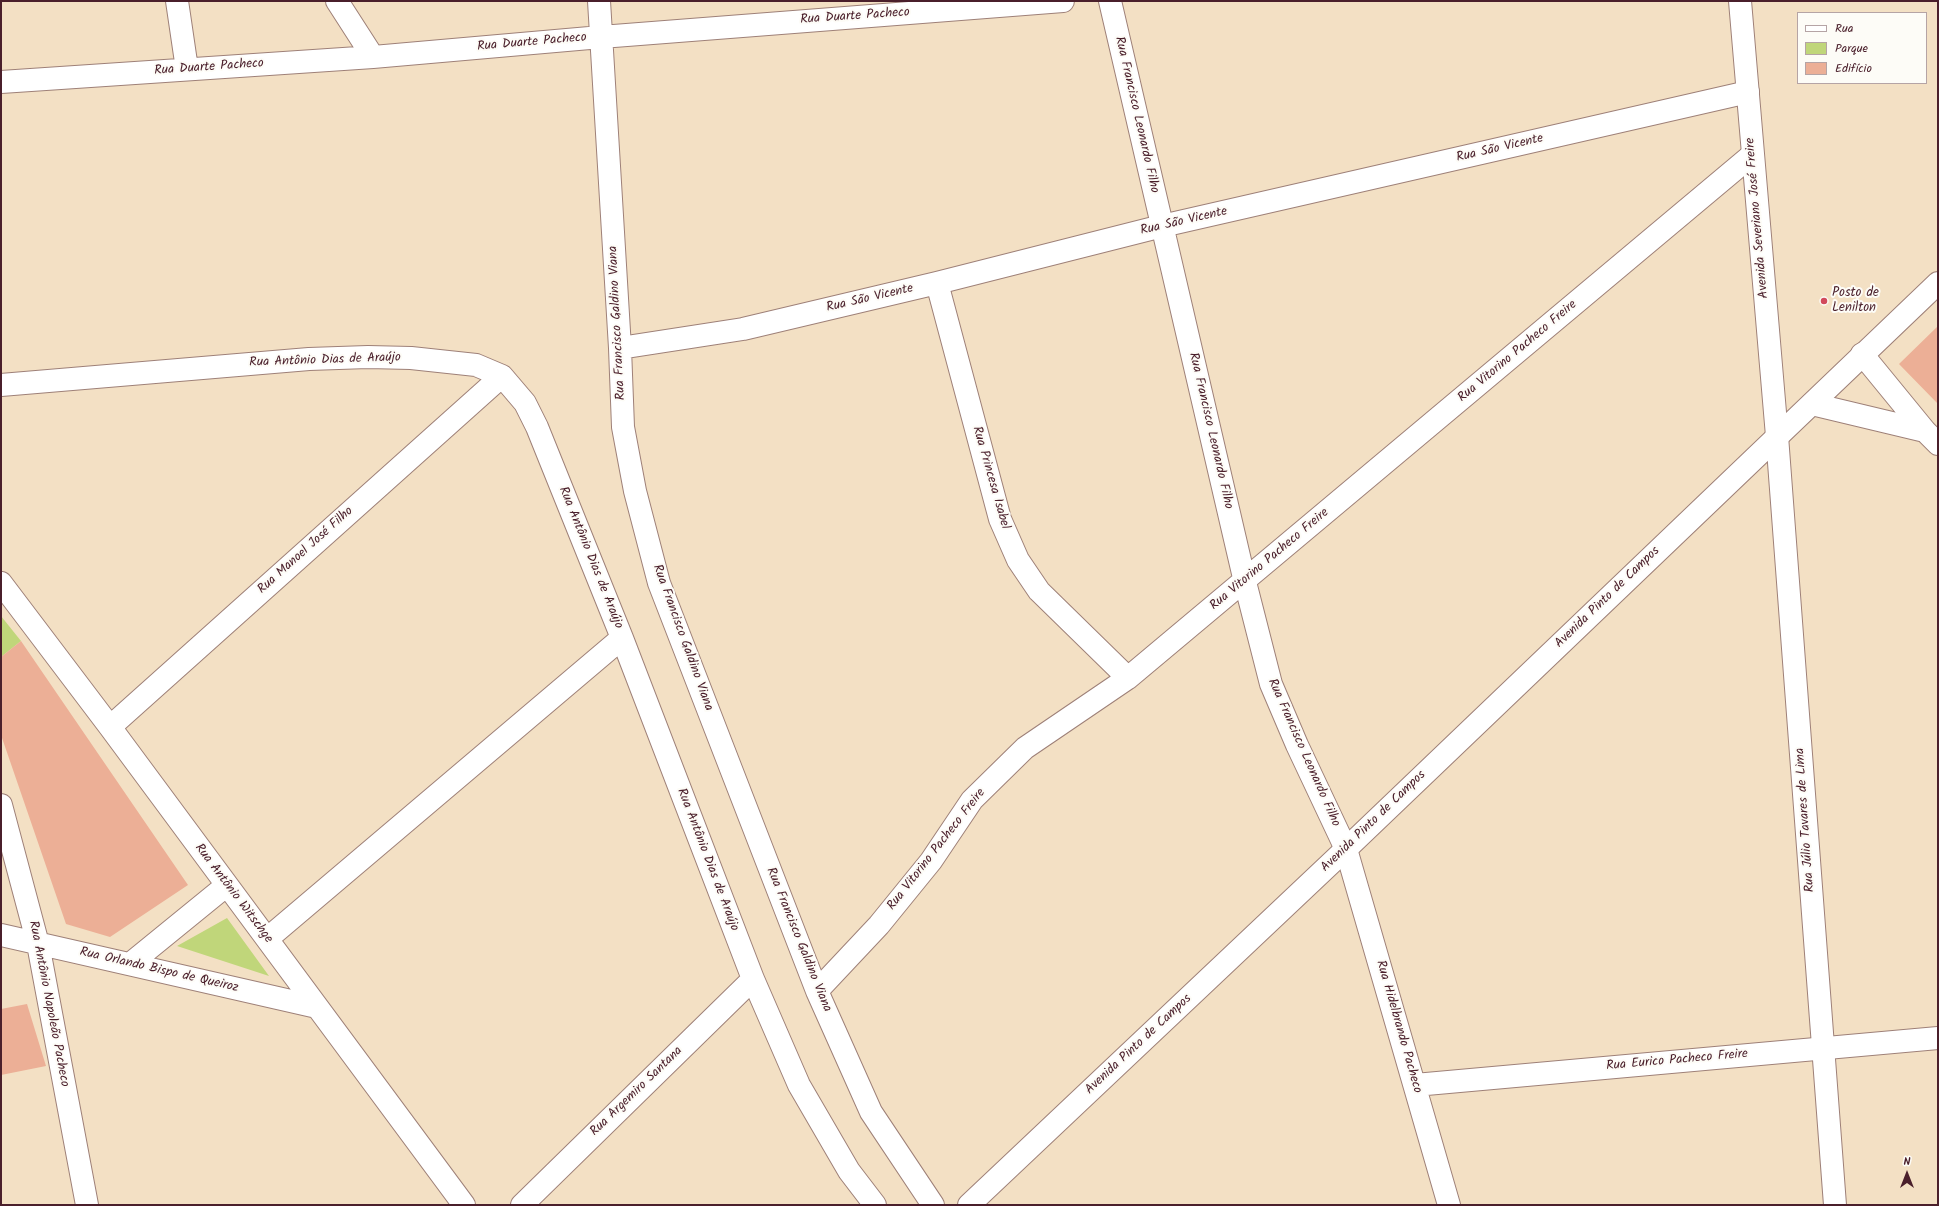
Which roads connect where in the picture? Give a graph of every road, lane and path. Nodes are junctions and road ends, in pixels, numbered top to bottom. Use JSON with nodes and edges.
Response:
{"nodes":[{"id":1,"x":177,"y":1,"type":"edge"},
{"id":2,"x":337,"y":1,"type":"edge"},
{"id":3,"x":599,"y":1,"type":"edge"},
{"id":4,"x":1063,"y":1,"type":"edge"},
{"id":5,"x":1110,"y":1,"type":"edge"},
{"id":6,"x":1740,"y":1,"type":"edge"},
{"id":7,"x":601,"y":37,"type":"junction"},
{"id":8,"x":373,"y":57,"type":"junction"},
{"id":9,"x":187,"y":69,"type":"junction"},
{"id":10,"x":1,"y":82,"type":"edge"},
{"id":11,"x":1748,"y":92,"type":"junction"},
{"id":12,"x":1752,"y":154,"type":"junction"},
{"id":13,"x":1162,"y":226,"type":"junction"},
{"id":14,"x":936,"y":283,"type":"junction"},
{"id":15,"x":1938,"y":283,"type":"edge"},
{"id":16,"x":620,"y":348,"type":"junction"},
{"id":17,"x":1862,"y":354,"type":"junction"},
{"id":18,"x":502,"y":376,"type":"junction"},
{"id":19,"x":1,"y":384,"type":"edge"},
{"id":20,"x":1812,"y":404,"type":"junction"},
{"id":21,"x":1777,"y":436,"type":"junction"},
{"id":22,"x":1931,"y":438,"type":"edge"},
{"id":23,"x":1245,"y":582,"type":"junction"},
{"id":24,"x":1,"y":583,"type":"edge"},
{"id":25,"x":622,"y":638,"type":"junction"},
{"id":26,"x":1128,"y":678,"type":"junction"},
{"id":27,"x":110,"y":727,"type":"junction"},
{"id":28,"x":1,"y":805,"type":"edge"},
{"id":29,"x":1346,"y":849,"type":"junction"},
{"id":30,"x":226,"y":885,"type":"junction"},
{"id":31,"x":1,"y":935,"type":"edge"},
{"id":32,"x":267,"y":939,"type":"junction"},
{"id":33,"x":38,"y":944,"type":"junction"},
{"id":34,"x":130,"y":964,"type":"junction"},
{"id":35,"x":752,"y":979,"type":"junction"},
{"id":36,"x":817,"y":991,"type":"junction"},
{"id":37,"x":317,"y":1006,"type":"junction"},
{"id":38,"x":1938,"y":1038,"type":"edge"},
{"id":39,"x":1822,"y":1048,"type":"junction"},
{"id":40,"x":1415,"y":1085,"type":"junction"},
{"id":41,"x":87,"y":1205,"type":"edge"},
{"id":42,"x":464,"y":1205,"type":"edge"},
{"id":43,"x":522,"y":1205,"type":"edge"},
{"id":44,"x":875,"y":1205,"type":"edge"},
{"id":45,"x":933,"y":1205,"type":"edge"},
{"id":46,"x":969,"y":1205,"type":"edge"},
{"id":47,"x":1449,"y":1205,"type":"edge"},
{"id":48,"x":1834,"y":1205,"type":"edge"}],
"edges":[{"from":1,"to":9,"type":"street"},
{"from":2,"to":8,"type":"street"},
{"from":3,"to":7,"type":"street","name":"Rua Francisco Galdino Viana"},
{"from":4,"to":7,"type":"street","name":"Rua Duarte Pacheco"},
{"from":5,"to":13,"type":"street","name":"Rua Francisco Leonardo Filho"},
{"from":6,"to":11,"type":"street","name":"Avenida Severiano José Freire"},
{"from":7,"to":8,"type":"street","name":"Rua Duarte Pacheco"},
{"from":7,"to":16,"type":"street","name":"Rua Francisco Galdino Viana"},
{"from":8,"to":9,"type":"street","name":"Rua Duarte Pacheco"},
{"from":9,"to":10,"type":"street","name":"Rua Duarte Pacheco"},
{"from":11,"to":12,"type":"street","name":"Avenida Severiano José Freire"},
{"from":11,"to":13,"type":"street","name":"Rua São Vicente"},
{"from":12,"to":21,"type":"street","name":"Avenida Severiano José Freire"},
{"from":12,"to":23,"type":"street","name":"Rua Vitorino Pacheco Freire"},
{"from":13,"to":14,"type":"street","name":"Rua São Vicente"},
{"from":13,"to":23,"type":"street","name":"Rua Francisco Leonardo Filho"},
{"from":14,"to":16,"type":"street","name":"Rua São Vicente"},
{"from":14,"to":26,"type":"street","name":"Rua Princesa Isabel"},
{"from":15,"to":17,"type":"street","name":"Avenida Pinto de Campos"},
{"from":16,"to":36,"type":"street","name":"Rua Francisco Galdino Viana"},
{"from":17,"to":20,"type":"street","name":"Avenida Pinto de Campos"},
{"from":17,"to":22,"type":"street"},
{"from":18,"to":19,"type":"street","name":"Rua Antônio Dias de Araújo"},
{"from":18,"to":25,"type":"street","name":"Rua Antônio Dias de Araújo"},
{"from":18,"to":27,"type":"street","name":"Rua Manoel José Filho"},
{"from":20,"to":21,"type":"street","name":"Avenida Pinto de Campos"},
{"from":20,"to":22,"type":"street"},
{"from":21,"to":29,"type":"street","name":"Avenida Pinto de Campos"},
{"from":21,"to":39,"type":"street","name":"Rua Júlio Tavares de Lima"},
{"from":23,"to":26,"type":"street","name":"Rua Vitorino Pacheco Freire"},
{"from":23,"to":29,"type":"street","name":"Rua Francisco Leonardo Filho"},
{"from":24,"to":27,"type":"street","name":"Rua Antônio Witschge"},
{"from":25,"to":32,"type":"street"},
{"from":25,"to":35,"type":"street","name":"Rua Antônio Dias de Araújo"},
{"from":26,"to":36,"type":"street","name":"Rua Vitorino Pacheco Freire"},
{"from":27,"to":30,"type":"street","name":"Rua Antônio Witschge"},
{"from":28,"to":33,"type":"street","name":"Rua Antônio Napoleão Pacheco"},
{"from":29,"to":40,"type":"street","name":"Rua Hidelbrando Pacheco"},
{"from":29,"to":46,"type":"street","name":"Avenida Pinto de Campos"},
{"from":30,"to":32,"type":"street","name":"Rua Antônio Witschge"},
{"from":30,"to":34,"type":"street"},
{"from":31,"to":33,"type":"street","name":"Rua Orlando Bispo de Queiroz"},
{"from":32,"to":37,"type":"street","name":"Rua Antônio Witschge"},
{"from":33,"to":34,"type":"street","name":"Rua Orlando Bispo de Queiroz"},
{"from":33,"to":41,"type":"street","name":"Rua Antônio Napoleão Pacheco"},
{"from":34,"to":37,"type":"street","name":"Rua Orlando Bispo de Queiroz"},
{"from":35,"to":43,"type":"street","name":"Rua Argemiro Santana"},
{"from":35,"to":44,"type":"street","name":"Rua Antônio Dias de Araújo"},
{"from":36,"to":45,"type":"street","name":"Rua Francisco Galdino Viana"},
{"from":37,"to":42,"type":"street","name":"Rua Antônio Witschge"},
{"from":38,"to":39,"type":"street","name":"Rua Eurico Pacheco Freire"},
{"from":39,"to":40,"type":"street","name":"Rua Eurico Pacheco Freire"},
{"from":39,"to":48,"type":"street","name":"Rua Júlio Tavares de Lima"},
{"from":40,"to":47,"type":"street","name":"Rua Hidelbrando Pacheco"}]}
